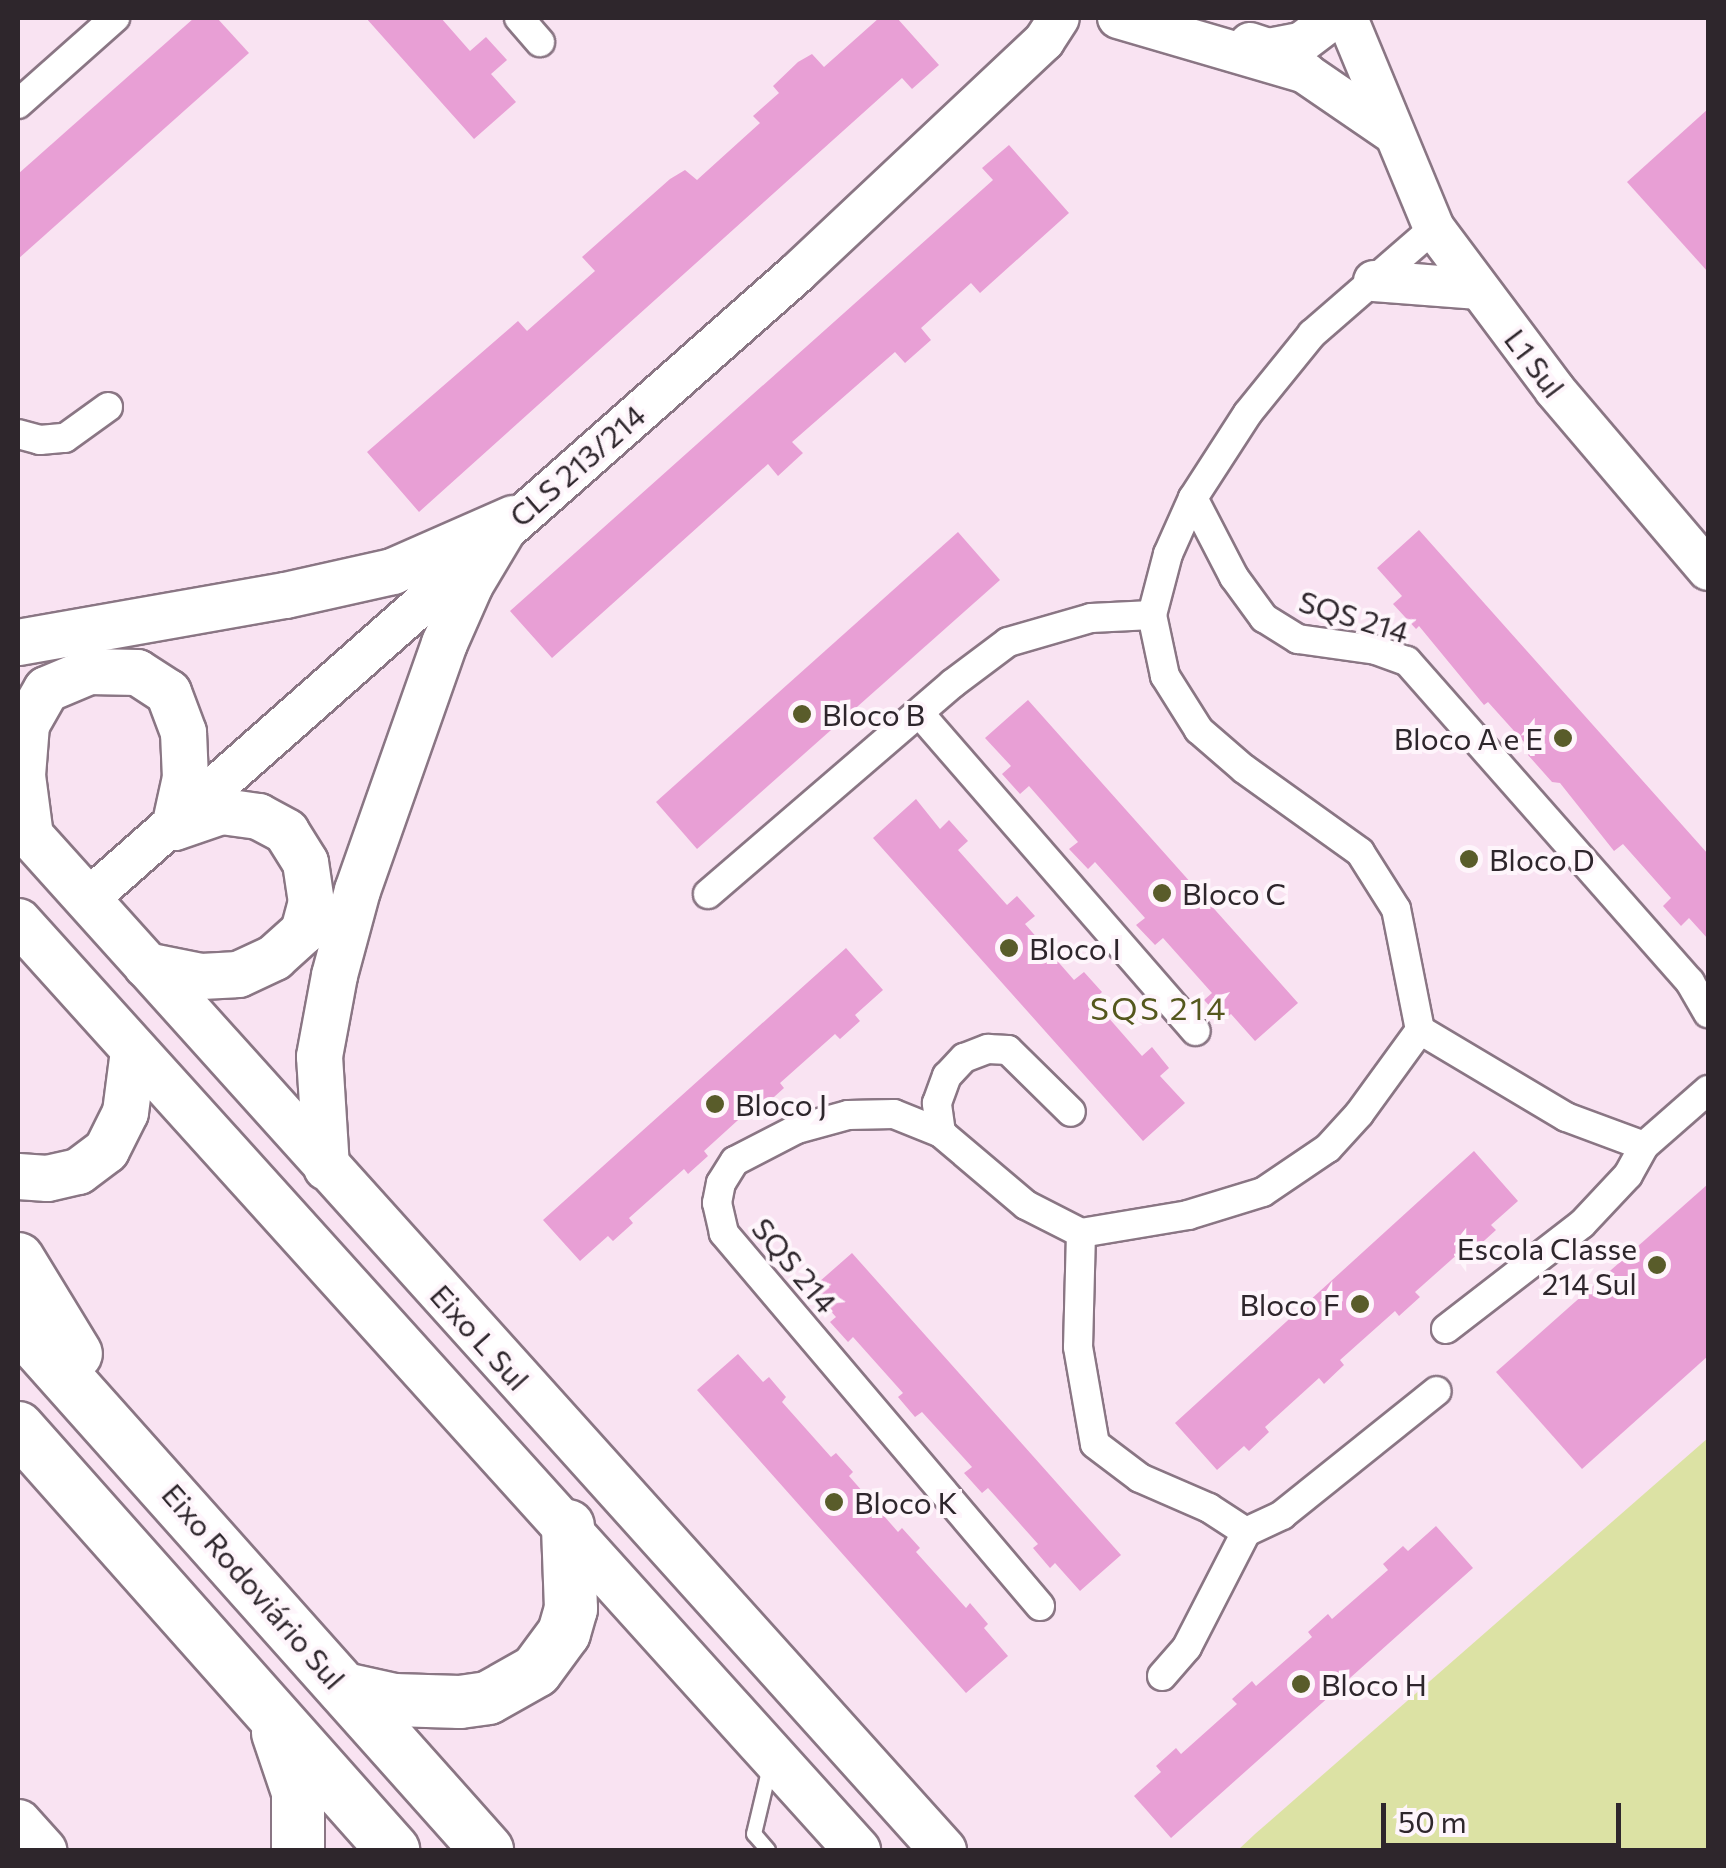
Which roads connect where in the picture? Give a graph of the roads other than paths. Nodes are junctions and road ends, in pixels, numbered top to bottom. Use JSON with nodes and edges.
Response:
{"nodes":[{"id":1,"x":115,"y":18,"type":"edge"},
{"id":2,"x":518,"y":18,"type":"edge"},
{"id":3,"x":1108,"y":18,"type":"edge"},
{"id":4,"x":1118,"y":18,"type":"edge"},
{"id":5,"x":1192,"y":18,"type":"edge"},
{"id":6,"x":1328,"y":18,"type":"edge"},
{"id":7,"x":1347,"y":18,"type":"edge"},
{"id":8,"x":1051,"y":29,"type":"edge"},
{"id":9,"x":540,"y":42,"type":"dead end"},
{"id":10,"x":1269,"y":50,"type":"junction"},
{"id":11,"x":1306,"y":73,"type":"junction"},
{"id":12,"x":18,"y":104,"type":"edge"},
{"id":13,"x":1394,"y":134,"type":"junction"},
{"id":14,"x":1434,"y":228,"type":"junction"},
{"id":15,"x":1374,"y":281,"type":"junction"},
{"id":16,"x":1480,"y":289,"type":"junction"},
{"id":17,"x":108,"y":407,"type":"dead end"},
{"id":18,"x":18,"y":434,"type":"edge"},
{"id":19,"x":1193,"y":498,"type":"junction"},
{"id":20,"x":510,"y":523,"type":"junction"},
{"id":21,"x":1708,"y":570,"type":"edge"},
{"id":22,"x":1152,"y":615,"type":"junction"},
{"id":23,"x":18,"y":642,"type":"edge"},
{"id":24,"x":920,"y":714,"type":"junction"},
{"id":25,"x":174,"y":827,"type":"junction"},
{"id":26,"x":24,"y":829,"type":"edge"},
{"id":27,"x":106,"y":884,"type":"tunnel mouth"},
{"id":28,"x":708,"y":894,"type":"dead end"},
{"id":29,"x":20,"y":943,"type":"edge"},
{"id":30,"x":146,"y":964,"type":"junction"},
{"id":31,"x":1708,"y":1013,"type":"edge"},
{"id":32,"x":1196,"y":1030,"type":"dead end"},
{"id":33,"x":1420,"y":1030,"type":"junction"},
{"id":34,"x":133,"y":1050,"type":"junction"},
{"id":35,"x":1708,"y":1090,"type":"edge"},
{"id":36,"x":1071,"y":1112,"type":"dead end"},
{"id":37,"x":941,"y":1133,"type":"junction"},
{"id":38,"x":1644,"y":1146,"type":"junction"},
{"id":39,"x":326,"y":1167,"type":"junction"},
{"id":40,"x":18,"y":1176,"type":"edge"},
{"id":41,"x":1081,"y":1232,"type":"junction"},
{"id":42,"x":18,"y":1259,"type":"edge"},
{"id":43,"x":18,"y":1324,"type":"edge"},
{"id":44,"x":1446,"y":1329,"type":"dead end"},
{"id":45,"x":1438,"y":1391,"type":"dead end"},
{"id":46,"x":18,"y":1428,"type":"edge"},
{"id":47,"x":18,"y":1447,"type":"edge"},
{"id":48,"x":137,"y":1453,"type":"junction"},
{"id":49,"x":81,"y":1499,"type":"junction"},
{"id":50,"x":568,"y":1526,"type":"junction"},
{"id":51,"x":1246,"y":1532,"type":"junction"},
{"id":52,"x":1040,"y":1606,"type":"dead end"},
{"id":53,"x":1162,"y":1676,"type":"dead end"},
{"id":54,"x":344,"y":1689,"type":"junction"},
{"id":55,"x":271,"y":1713,"type":"junction"},
{"id":56,"x":773,"y":1757,"type":"junction"},
{"id":57,"x":18,"y":1822,"type":"edge"},
{"id":58,"x":43,"y":1850,"type":"edge"},
{"id":59,"x":298,"y":1850,"type":"edge"},
{"id":60,"x":393,"y":1850,"type":"edge"},
{"id":61,"x":487,"y":1850,"type":"edge"},
{"id":62,"x":768,"y":1850,"type":"edge"},
{"id":63,"x":857,"y":1850,"type":"edge"},
{"id":64,"x":944,"y":1850,"type":"edge"}],
"edges":[{"from":1,"to":12,"type":"street"},
{"from":2,"to":9,"type":"street"},
{"from":3,"to":8,"type":"street","name":"CLS 213/214"},
{"from":4,"to":11,"type":"street"},
{"from":5,"to":10,"type":"street"},
{"from":6,"to":10,"type":"street"},
{"from":7,"to":13,"type":"street","name":"L1 Sul"},
{"from":8,"to":20,"type":"street","name":"CLS 213/214"},
{"from":10,"to":11,"type":"street"},
{"from":11,"to":13,"type":"street"},
{"from":13,"to":14,"type":"street","name":"L1 Sul"},
{"from":14,"to":15,"type":"street"},
{"from":14,"to":16,"type":"street","name":"L1 Sul"},
{"from":15,"to":16,"type":"street"},
{"from":15,"to":19,"type":"street"},
{"from":16,"to":21,"type":"street","name":"L1 Sul"},
{"from":17,"to":18,"type":"street"},
{"from":19,"to":22,"type":"street"},
{"from":19,"to":31,"type":"street","name":"SQS 214"},
{"from":20,"to":23,"type":"main road"},
{"from":20,"to":25,"type":"street","name":"CLS 213/214"},
{"from":20,"to":39,"type":"main road"},
{"from":22,"to":24,"type":"street"},
{"from":22,"to":33,"type":"street"},
{"from":24,"to":28,"type":"street"},
{"from":24,"to":32,"type":"street"},
{"from":25,"to":26,"type":"main road"},
{"from":25,"to":27,"type":"street","name":"CLS 213/214"},
{"from":25,"to":30,"type":"main road"},
{"from":26,"to":30,"type":"main road","name":"Eixo L Sul"},
{"from":29,"to":34,"type":"main road","name":"Eixo L Sul"},
{"from":30,"to":39,"type":"main road","name":"Eixo L Sul"},
{"from":33,"to":38,"type":"street"},
{"from":33,"to":41,"type":"street"},
{"from":34,"to":40,"type":"main road"},
{"from":34,"to":50,"type":"main road","name":"Eixo L Sul"},
{"from":35,"to":38,"type":"street"},
{"from":36,"to":37,"type":"street"},
{"from":37,"to":41,"type":"street","name":"SQS 214"},
{"from":37,"to":52,"type":"street","name":"SQS 214"},
{"from":38,"to":44,"type":"street"},
{"from":39,"to":64,"type":"main road","name":"Eixo L Sul"},
{"from":41,"to":51,"type":"street"},
{"from":42,"to":48,"type":"highway"},
{"from":43,"to":48,"type":"highway","name":"Eixo Rodoviário Sul"},
{"from":45,"to":51,"type":"street"},
{"from":46,"to":49,"type":"highway"},
{"from":47,"to":49,"type":"highway"},
{"from":48,"to":54,"type":"highway","name":"Eixo Rodoviário Sul"},
{"from":49,"to":55,"type":"highway"},
{"from":50,"to":54,"type":"highway"},
{"from":50,"to":56,"type":"main road","name":"Eixo L Sul"},
{"from":51,"to":53,"type":"street"},
{"from":54,"to":61,"type":"highway","name":"Eixo Rodoviário Sul"},
{"from":55,"to":59,"type":"highway"},
{"from":55,"to":60,"type":"highway"},
{"from":56,"to":62,"type":"lane"},
{"from":56,"to":63,"type":"main road","name":"Eixo L Sul"},
{"from":57,"to":58,"type":"main road"}]}
